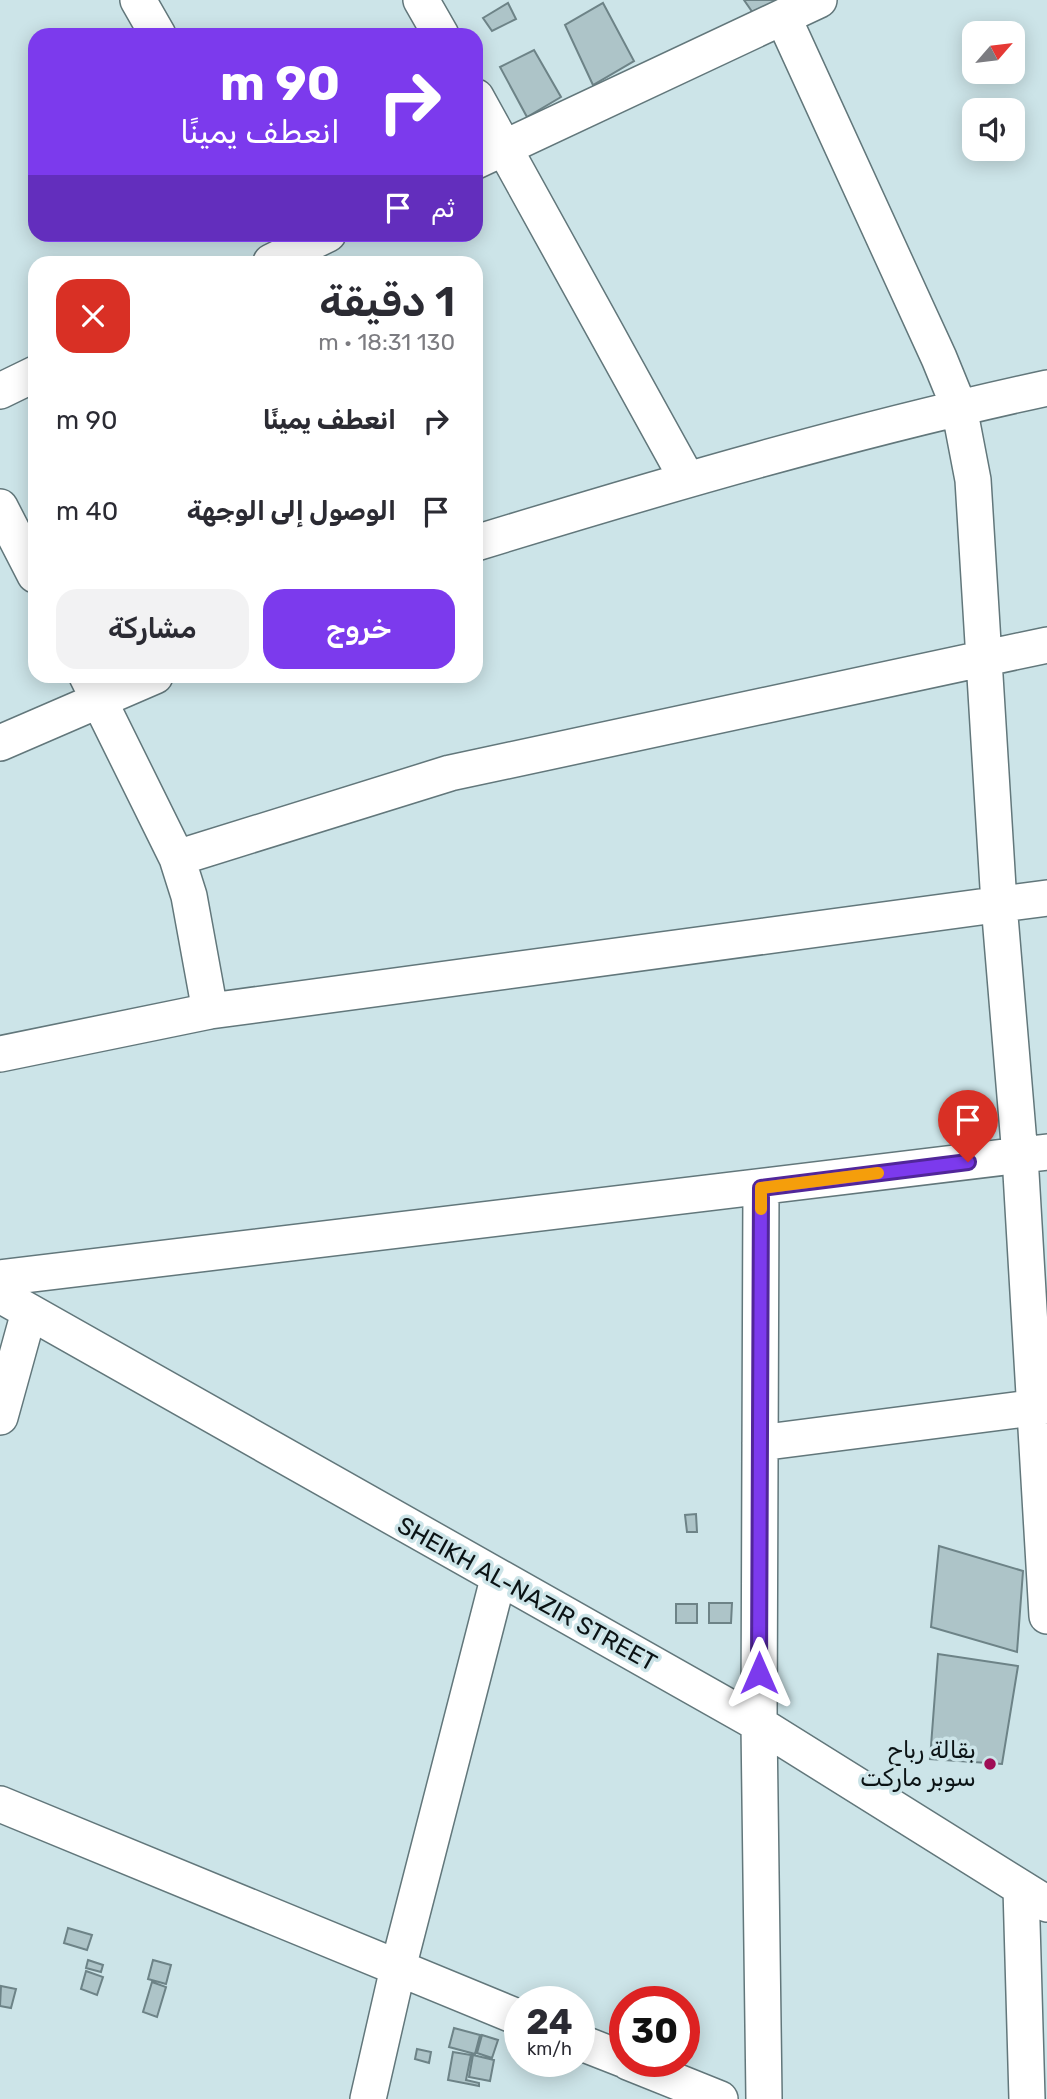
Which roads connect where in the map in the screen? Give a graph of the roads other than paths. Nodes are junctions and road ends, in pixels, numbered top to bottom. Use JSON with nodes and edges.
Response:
{"nodes":[{"id":1,"x":138,"y":0,"type":"edge"},
{"id":2,"x":421,"y":0,"type":"edge"},
{"id":3,"x":819,"y":0,"type":"edge"},
{"id":4,"x":783,"y":17,"type":"junction"},
{"id":5,"x":154,"y":28,"type":"edge"},
{"id":6,"x":437,"y":28,"type":"edge"},
{"id":7,"x":483,"y":126,"type":"edge"},
{"id":8,"x":490,"y":154,"type":"edge"},
{"id":9,"x":309,"y":242,"type":"edge"},
{"id":10,"x":281,"y":254,"type":"edge"},
{"id":11,"x":28,"y":377,"type":"edge"},
{"id":12,"x":1047,"y":388,"type":"edge"},
{"id":13,"x":0,"y":391,"type":"edge"},
{"id":14,"x":959,"y":407,"type":"junction"},
{"id":15,"x":687,"y":479,"type":"junction"},
{"id":16,"x":0,"y":507,"type":"edge"},
{"id":17,"x":483,"y":541,"type":"edge"},
{"id":18,"x":28,"y":561,"type":"edge"},
{"id":19,"x":1047,"y":645,"type":"edge"},
{"id":20,"x":984,"y":656,"type":"junction"},
{"id":21,"x":119,"y":683,"type":"edge"},
{"id":22,"x":93,"y":688,"type":"edge"},
{"id":23,"x":0,"y":743,"type":"edge"},
{"id":24,"x":177,"y":858,"type":"junction"},
{"id":25,"x":1047,"y":898,"type":"edge"},
{"id":26,"x":999,"y":904,"type":"junction"},
{"id":27,"x":211,"y":1011,"type":"junction"},
{"id":28,"x":0,"y":1054,"type":"edge"},
{"id":29,"x":1034,"y":1154,"type":"edge"},
{"id":30,"x":761,"y":1188,"type":"junction"},
{"id":31,"x":0,"y":1278,"type":"edge"},
{"id":32,"x":15,"y":1304,"type":"edge"},
{"id":33,"x":1041,"y":1407,"type":"edge"},
{"id":34,"x":0,"y":1417,"type":"edge"},
{"id":35,"x":760,"y":1444,"type":"junction"},
{"id":36,"x":498,"y":1579,"type":"junction"},
{"id":37,"x":1047,"y":1616,"type":"edge"},
{"id":38,"x":759,"y":1724,"type":"junction"},
{"id":39,"x":0,"y":1804,"type":"edge"},
{"id":40,"x":1034,"y":1896,"type":"edge"},
{"id":41,"x":398,"y":1968,"type":"junction"},
{"id":42,"x":504,"y":2011,"type":"edge"},
{"id":43,"x":666,"y":2077,"type":"edge"},
{"id":44,"x":368,"y":2099,"type":"edge"},
{"id":45,"x":720,"y":2099,"type":"edge"},
{"id":46,"x":764,"y":2099,"type":"edge"},
{"id":47,"x":1027,"y":2099,"type":"edge"}],
"edges":[{"from":1,"to":5,"type":"street"},
{"from":2,"to":6,"type":"street"},
{"from":3,"to":4,"type":"street"},
{"from":4,"to":8,"type":"street"},
{"from":4,"to":14,"type":"street"},
{"from":7,"to":8,"type":"street"},
{"from":8,"to":15,"type":"street"},
{"from":9,"to":10,"type":"street"},
{"from":11,"to":13,"type":"street"},
{"from":12,"to":14,"type":"street"},
{"from":14,"to":15,"type":"street"},
{"from":14,"to":20,"type":"street"},
{"from":15,"to":17,"type":"street"},
{"from":16,"to":18,"type":"street"},
{"from":19,"to":20,"type":"street"},
{"from":20,"to":24,"type":"street"},
{"from":20,"to":26,"type":"street"},
{"from":21,"to":22,"type":"street"},
{"from":22,"to":23,"type":"street"},
{"from":22,"to":24,"type":"street"},
{"from":24,"to":27,"type":"street"},
{"from":25,"to":26,"type":"street"},
{"from":26,"to":27,"type":"street"},
{"from":26,"to":29,"type":"street"},
{"from":27,"to":28,"type":"street"},
{"from":29,"to":30,"type":"street"},
{"from":29,"to":33,"type":"street"},
{"from":30,"to":31,"type":"street"},
{"from":30,"to":35,"type":"street"},
{"from":32,"to":34,"type":"street"},
{"from":32,"to":36,"type":"street","name":"SHEIKH AL-NAZIR STREET"},
{"from":33,"to":35,"type":"street"},
{"from":33,"to":37,"type":"street"},
{"from":35,"to":38,"type":"street"},
{"from":36,"to":38,"type":"street","name":"SHEIKH AL-NAZIR STREET"},
{"from":36,"to":41,"type":"street"},
{"from":38,"to":40,"type":"street","name":"SHEIKH AL-NAZIR STREET"},
{"from":38,"to":46,"type":"street"},
{"from":39,"to":41,"type":"street"},
{"from":40,"to":47,"type":"street"},
{"from":41,"to":42,"type":"street"},
{"from":41,"to":44,"type":"street"},
{"from":43,"to":45,"type":"street"}]}
